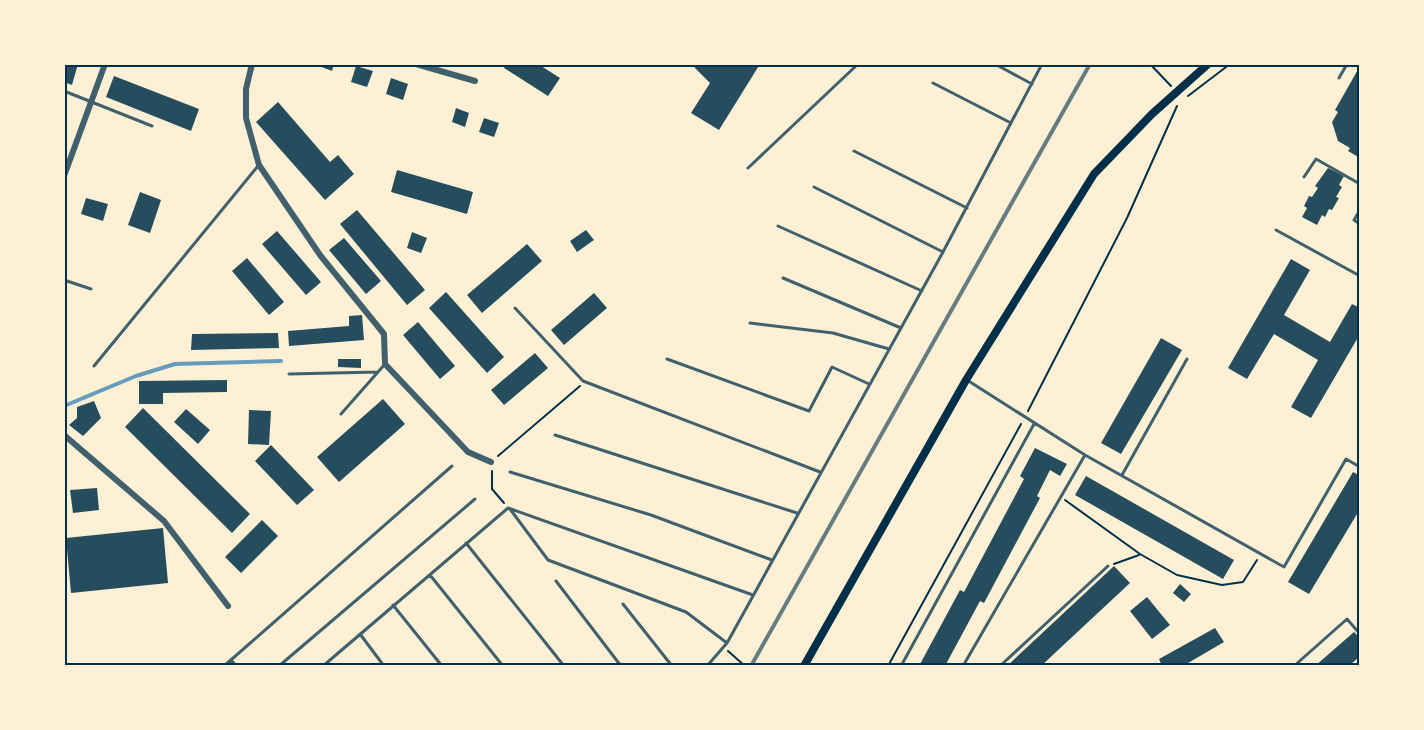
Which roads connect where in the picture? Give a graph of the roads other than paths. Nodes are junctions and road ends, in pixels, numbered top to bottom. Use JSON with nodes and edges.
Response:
{"nodes":[{"id":1,"x":105,"y":64,"type":"edge"},
{"id":2,"x":252,"y":64,"type":"edge"},
{"id":3,"x":416,"y":64,"type":"edge"},
{"id":4,"x":858,"y":64,"type":"edge"},
{"id":5,"x":995,"y":64,"type":"edge"},
{"id":6,"x":1042,"y":64,"type":"edge"},
{"id":7,"x":1208,"y":64,"type":"edge"},
{"id":8,"x":1347,"y":64,"type":"edge"},
{"id":9,"x":1339,"y":78,"type":"dead end"},
{"id":10,"x":475,"y":81,"type":"dead end"},
{"id":11,"x":933,"y":83,"type":"dead end"},
{"id":12,"x":1032,"y":84,"type":"junction"},
{"id":13,"x":64,"y":92,"type":"edge"},
{"id":14,"x":92,"y":101,"type":"junction"},
{"id":15,"x":1011,"y":123,"type":"junction"},
{"id":16,"x":152,"y":126,"type":"dead end"},
{"id":17,"x":854,"y":151,"type":"dead end"},
{"id":18,"x":259,"y":165,"type":"junction"},
{"id":19,"x":748,"y":168,"type":"dead end"},
{"id":20,"x":64,"y":176,"type":"edge"},
{"id":21,"x":1304,"y":177,"type":"dead end"},
{"id":22,"x":1359,"y":184,"type":"edge"},
{"id":23,"x":814,"y":188,"type":"dead end"},
{"id":24,"x":967,"y":208,"type":"junction"},
{"id":25,"x":1359,"y":210,"type":"edge"},
{"id":26,"x":1359,"y":224,"type":"edge"},
{"id":27,"x":778,"y":226,"type":"dead end"},
{"id":28,"x":1276,"y":230,"type":"dead end"},
{"id":29,"x":943,"y":252,"type":"junction"},
{"id":30,"x":1359,"y":276,"type":"edge"},
{"id":31,"x":783,"y":278,"type":"dead end"},
{"id":32,"x":64,"y":280,"type":"edge"},
{"id":33,"x":90,"y":289,"type":"dead end"},
{"id":34,"x":922,"y":291,"type":"junction"},
{"id":35,"x":515,"y":308,"type":"dead end"},
{"id":36,"x":750,"y":323,"type":"dead end"},
{"id":37,"x":901,"y":328,"type":"junction"},
{"id":38,"x":889,"y":349,"type":"junction"},
{"id":39,"x":667,"y":359,"type":"dead end"},
{"id":40,"x":1187,"y":359,"type":"dead end"},
{"id":41,"x":385,"y":364,"type":"junction"},
{"id":42,"x":94,"y":366,"type":"dead end"},
{"id":43,"x":378,"y":372,"type":"junction"},
{"id":44,"x":289,"y":374,"type":"dead end"},
{"id":45,"x":966,"y":380,"type":"junction"},
{"id":46,"x":869,"y":384,"type":"junction"},
{"id":47,"x":341,"y":414,"type":"dead end"},
{"id":48,"x":1034,"y":424,"type":"junction"},
{"id":49,"x":64,"y":435,"type":"edge"},
{"id":50,"x":555,"y":435,"type":"dead end"},
{"id":51,"x":1084,"y":455,"type":"junction"},
{"id":52,"x":491,"y":462,"type":"road end"},
{"id":53,"x":452,"y":466,"type":"dead end"},
{"id":54,"x":1359,"y":467,"type":"edge"},
{"id":55,"x":510,"y":472,"type":"dead end"},
{"id":56,"x":820,"y":472,"type":"junction"},
{"id":57,"x":1122,"y":476,"type":"junction"},
{"id":58,"x":475,"y":499,"type":"dead end"},
{"id":59,"x":508,"y":507,"type":"junction"},
{"id":60,"x":797,"y":513,"type":"junction"},
{"id":61,"x":466,"y":543,"type":"junction"},
{"id":62,"x":772,"y":560,"type":"junction"},
{"id":63,"x":1108,"y":566,"type":"road end"},
{"id":64,"x":430,"y":575,"type":"junction"},
{"id":65,"x":556,"y":581,"type":"dead end"},
{"id":66,"x":753,"y":595,"type":"junction"},
{"id":67,"x":622,"y":604,"type":"dead end"},
{"id":68,"x":393,"y":605,"type":"junction"},
{"id":69,"x":228,"y":606,"type":"dead end"},
{"id":70,"x":360,"y":634,"type":"junction"},
{"id":71,"x":1359,"y":634,"type":"edge"},
{"id":72,"x":727,"y":643,"type":"junction"},
{"id":73,"x":231,"y":660,"type":"junction"},
{"id":74,"x":224,"y":666,"type":"edge"},
{"id":75,"x":236,"y":666,"type":"edge"},
{"id":76,"x":279,"y":666,"type":"edge"},
{"id":77,"x":323,"y":666,"type":"edge"},
{"id":78,"x":384,"y":666,"type":"edge"},
{"id":79,"x":442,"y":666,"type":"edge"},
{"id":80,"x":503,"y":666,"type":"edge"},
{"id":81,"x":564,"y":666,"type":"edge"},
{"id":82,"x":621,"y":666,"type":"edge"},
{"id":83,"x":672,"y":666,"type":"edge"},
{"id":84,"x":707,"y":666,"type":"edge"},
{"id":85,"x":804,"y":666,"type":"edge"},
{"id":86,"x":901,"y":666,"type":"edge"},
{"id":87,"x":963,"y":666,"type":"edge"},
{"id":88,"x":1000,"y":666,"type":"edge"},
{"id":89,"x":1294,"y":666,"type":"edge"}],
"edges":[{"from":1,"to":14,"type":"street"},
{"from":2,"to":18,"type":"street"},
{"from":3,"to":10,"type":"street"},
{"from":4,"to":19,"type":"lane"},
{"from":5,"to":12,"type":"lane"},
{"from":6,"to":12,"type":"lane"},
{"from":7,"to":45,"type":"main road"},
{"from":8,"to":9,"type":"lane"},
{"from":11,"to":15,"type":"lane"},
{"from":12,"to":15,"type":"lane"},
{"from":13,"to":14,"type":"lane"},
{"from":14,"to":16,"type":"lane"},
{"from":14,"to":20,"type":"street"},
{"from":15,"to":24,"type":"lane"},
{"from":17,"to":24,"type":"lane"},
{"from":18,"to":41,"type":"street"},
{"from":18,"to":42,"type":"lane"},
{"from":21,"to":22,"type":"lane"},
{"from":23,"to":29,"type":"lane"},
{"from":24,"to":29,"type":"lane"},
{"from":25,"to":26,"type":"lane"},
{"from":27,"to":34,"type":"lane"},
{"from":28,"to":30,"type":"lane"},
{"from":29,"to":34,"type":"lane"},
{"from":31,"to":37,"type":"lane"},
{"from":32,"to":33,"type":"lane"},
{"from":34,"to":37,"type":"lane"},
{"from":35,"to":56,"type":"lane"},
{"from":36,"to":38,"type":"lane"},
{"from":37,"to":38,"type":"lane"},
{"from":38,"to":46,"type":"lane"},
{"from":39,"to":46,"type":"lane"},
{"from":40,"to":57,"type":"lane"},
{"from":41,"to":43,"type":"lane"},
{"from":41,"to":52,"type":"street"},
{"from":43,"to":44,"type":"lane"},
{"from":43,"to":47,"type":"lane"},
{"from":45,"to":48,"type":"lane"},
{"from":45,"to":85,"type":"main road"},
{"from":46,"to":56,"type":"lane"},
{"from":48,"to":51,"type":"lane"},
{"from":48,"to":86,"type":"lane"},
{"from":49,"to":69,"type":"street"},
{"from":50,"to":60,"type":"lane"},
{"from":51,"to":57,"type":"lane"},
{"from":51,"to":87,"type":"lane"},
{"from":53,"to":73,"type":"lane"},
{"from":54,"to":57,"type":"lane"},
{"from":55,"to":62,"type":"lane"},
{"from":56,"to":60,"type":"lane"},
{"from":58,"to":76,"type":"lane"},
{"from":59,"to":61,"type":"lane"},
{"from":59,"to":66,"type":"lane"},
{"from":59,"to":72,"type":"lane"},
{"from":60,"to":62,"type":"lane"},
{"from":61,"to":64,"type":"lane"},
{"from":61,"to":81,"type":"lane"},
{"from":62,"to":66,"type":"lane"},
{"from":63,"to":88,"type":"lane"},
{"from":64,"to":68,"type":"lane"},
{"from":64,"to":80,"type":"lane"},
{"from":65,"to":82,"type":"lane"},
{"from":66,"to":72,"type":"lane"},
{"from":67,"to":83,"type":"lane"},
{"from":68,"to":70,"type":"lane"},
{"from":68,"to":79,"type":"lane"},
{"from":70,"to":77,"type":"lane"},
{"from":70,"to":78,"type":"lane"},
{"from":71,"to":89,"type":"lane"},
{"from":72,"to":84,"type":"lane"},
{"from":73,"to":74,"type":"lane"},
{"from":73,"to":75,"type":"lane"}]}
